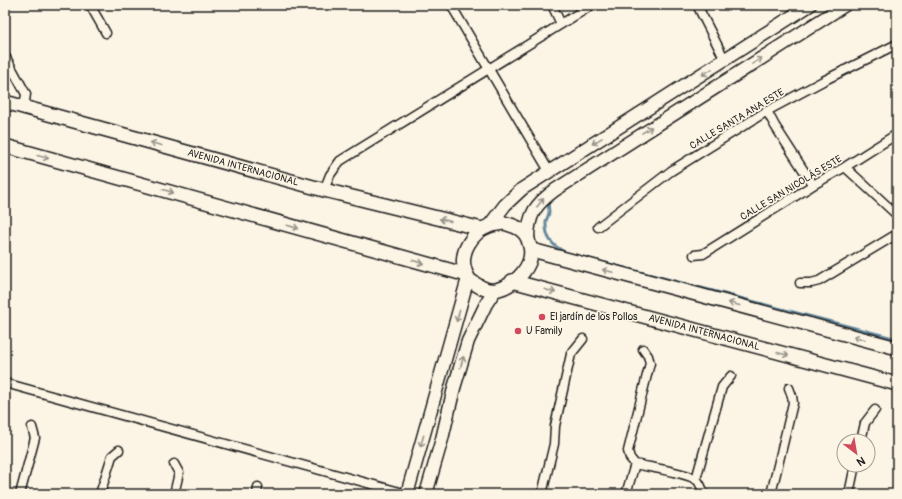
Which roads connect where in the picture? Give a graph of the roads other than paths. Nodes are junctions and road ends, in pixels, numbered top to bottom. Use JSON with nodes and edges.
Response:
{"nodes":[{"id":1,"x":90,"y":5,"type":"edge"},
{"id":2,"x":451,"y":5,"type":"edge"},
{"id":3,"x":552,"y":5,"type":"edge"},
{"id":4,"x":592,"y":5,"type":"edge"},
{"id":5,"x":697,"y":5,"type":"edge"},
{"id":6,"x":810,"y":5,"type":"edge"},
{"id":7,"x":845,"y":5,"type":"edge"},
{"id":8,"x":561,"y":24,"type":"junction"},
{"id":9,"x":106,"y":32,"type":"dead end"},
{"id":10,"x":897,"y":44,"type":"edge"},
{"id":11,"x":5,"y":56,"type":"edge"},
{"id":12,"x":725,"y":60,"type":"junction"},
{"id":13,"x":488,"y":69,"type":"junction"},
{"id":14,"x":5,"y":102,"type":"edge"},
{"id":15,"x":24,"y":108,"type":"junction"},
{"id":16,"x":767,"y":111,"type":"junction"},
{"id":17,"x":897,"y":134,"type":"edge"},
{"id":18,"x":5,"y":146,"type":"edge"},
{"id":19,"x":845,"y":167,"type":"junction"},
{"id":20,"x":549,"y":171,"type":"junction"},
{"id":21,"x":813,"y":185,"type":"junction"},
{"id":22,"x":324,"y":190,"type":"junction"},
{"id":23,"x":897,"y":215,"type":"edge"},
{"id":24,"x":486,"y":227,"type":"junction"},
{"id":25,"x":598,"y":227,"type":"dead end"},
{"id":26,"x":897,"y":234,"type":"edge"},
{"id":27,"x":530,"y":245,"type":"junction"},
{"id":28,"x":694,"y":255,"type":"dead end"},
{"id":29,"x":467,"y":277,"type":"junction"},
{"id":30,"x":512,"y":282,"type":"junction"},
{"id":31,"x":800,"y":284,"type":"dead end"},
{"id":32,"x":496,"y":290,"type":"junction"},
{"id":33,"x":583,"y":339,"type":"dead end"},
{"id":34,"x":897,"y":348,"type":"edge"},
{"id":35,"x":643,"y":349,"type":"dead end"},
{"id":36,"x":731,"y":376,"type":"dead end"},
{"id":37,"x":5,"y":383,"type":"edge"},
{"id":38,"x":438,"y":384,"type":"junction"},
{"id":39,"x":897,"y":384,"type":"edge"},
{"id":40,"x":454,"y":388,"type":"junction"},
{"id":41,"x":789,"y":388,"type":"dead end"},
{"id":42,"x":875,"y":410,"type":"dead end"},
{"id":43,"x":32,"y":427,"type":"dead end"},
{"id":44,"x":863,"y":433,"type":"edge"},
{"id":45,"x":119,"y":450,"type":"dead end"},
{"id":46,"x":174,"y":464,"type":"dead end"},
{"id":47,"x":635,"y":464,"type":"junction"},
{"id":48,"x":853,"y":473,"type":"edge"},
{"id":49,"x":696,"y":479,"type":"junction"},
{"id":50,"x":20,"y":494,"type":"edge"},
{"id":51,"x":100,"y":494,"type":"edge"},
{"id":52,"x":174,"y":494,"type":"edge"},
{"id":53,"x":407,"y":494,"type":"edge"},
{"id":54,"x":426,"y":494,"type":"edge"},
{"id":55,"x":542,"y":494,"type":"edge"},
{"id":56,"x":626,"y":494,"type":"edge"},
{"id":57,"x":704,"y":494,"type":"edge"},
{"id":58,"x":771,"y":494,"type":"edge"},
{"id":59,"x":849,"y":494,"type":"edge"}],
"edges":[{"from":1,"to":9,"type":"street"},
{"from":2,"to":13,"type":"street"},
{"from":3,"to":8,"type":"street"},
{"from":4,"to":8,"type":"street"},
{"from":5,"to":12,"type":"street"},
{"from":6,"to":12,"type":"main road"},
{"from":27,"to":7,"type":"main road","one_way":true},
{"from":8,"to":13,"type":"street"},
{"from":10,"to":16,"type":"street","name":"CALLE SANTA ANA ESTE"},
{"from":11,"to":15,"type":"street"},
{"from":12,"to":20,"type":"main road","one_way":true},
{"from":13,"to":20,"type":"street"},
{"from":13,"to":22,"type":"street"},
{"from":14,"to":15,"type":"main road","name":"AVENIDA INTERNACIONAL"},
{"from":22,"to":15,"type":"main road","name":"AVENIDA INTERNACIONAL","one_way":true},
{"from":16,"to":21,"type":"street"},
{"from":16,"to":25,"type":"street","name":"CALLE SANTA ANA ESTE"},
{"from":17,"to":19,"type":"street","name":"CALLE SAN NICOLÁS ESTE"},
{"from":18,"to":29,"type":"main road","one_way":true},
{"from":19,"to":21,"type":"street","name":"CALLE SAN NICOLÁS ESTE"},
{"from":19,"to":23,"type":"street"},
{"from":20,"to":24,"type":"main road"},
{"from":21,"to":28,"type":"street","name":"CALLE SAN NICOLÁS ESTE"},
{"from":24,"to":22,"type":"main road","name":"AVENIDA INTERNACIONAL","one_way":true},
{"from":24,"to":27,"type":"main road"},
{"from":24,"to":29,"type":"main road"},
{"from":26,"to":31,"type":"street"},
{"from":27,"to":30,"type":"main road"},
{"from":34,"to":27,"type":"main road","one_way":true},
{"from":29,"to":32,"type":"main road"},
{"from":29,"to":38,"type":"main road","one_way":true},
{"from":30,"to":32,"type":"main road"},
{"from":30,"to":39,"type":"main road","name":"AVENIDA INTERNACIONAL","one_way":true},
{"from":40,"to":32,"type":"main road","one_way":true},
{"from":33,"to":55,"type":"street"},
{"from":35,"to":47,"type":"street"},
{"from":36,"to":49,"type":"street"},
{"from":37,"to":53,"type":"street"},
{"from":38,"to":40,"type":"main road"},
{"from":38,"to":53,"type":"main road","one_way":true},
{"from":40,"to":54,"type":"main road"},
{"from":41,"to":58,"type":"street"},
{"from":42,"to":44,"type":"street"},
{"from":43,"to":50,"type":"street"},
{"from":45,"to":51,"type":"street"},
{"from":46,"to":52,"type":"street"},
{"from":47,"to":49,"type":"street"},
{"from":47,"to":56,"type":"street"},
{"from":48,"to":59,"type":"street"},
{"from":49,"to":57,"type":"street"}]}
